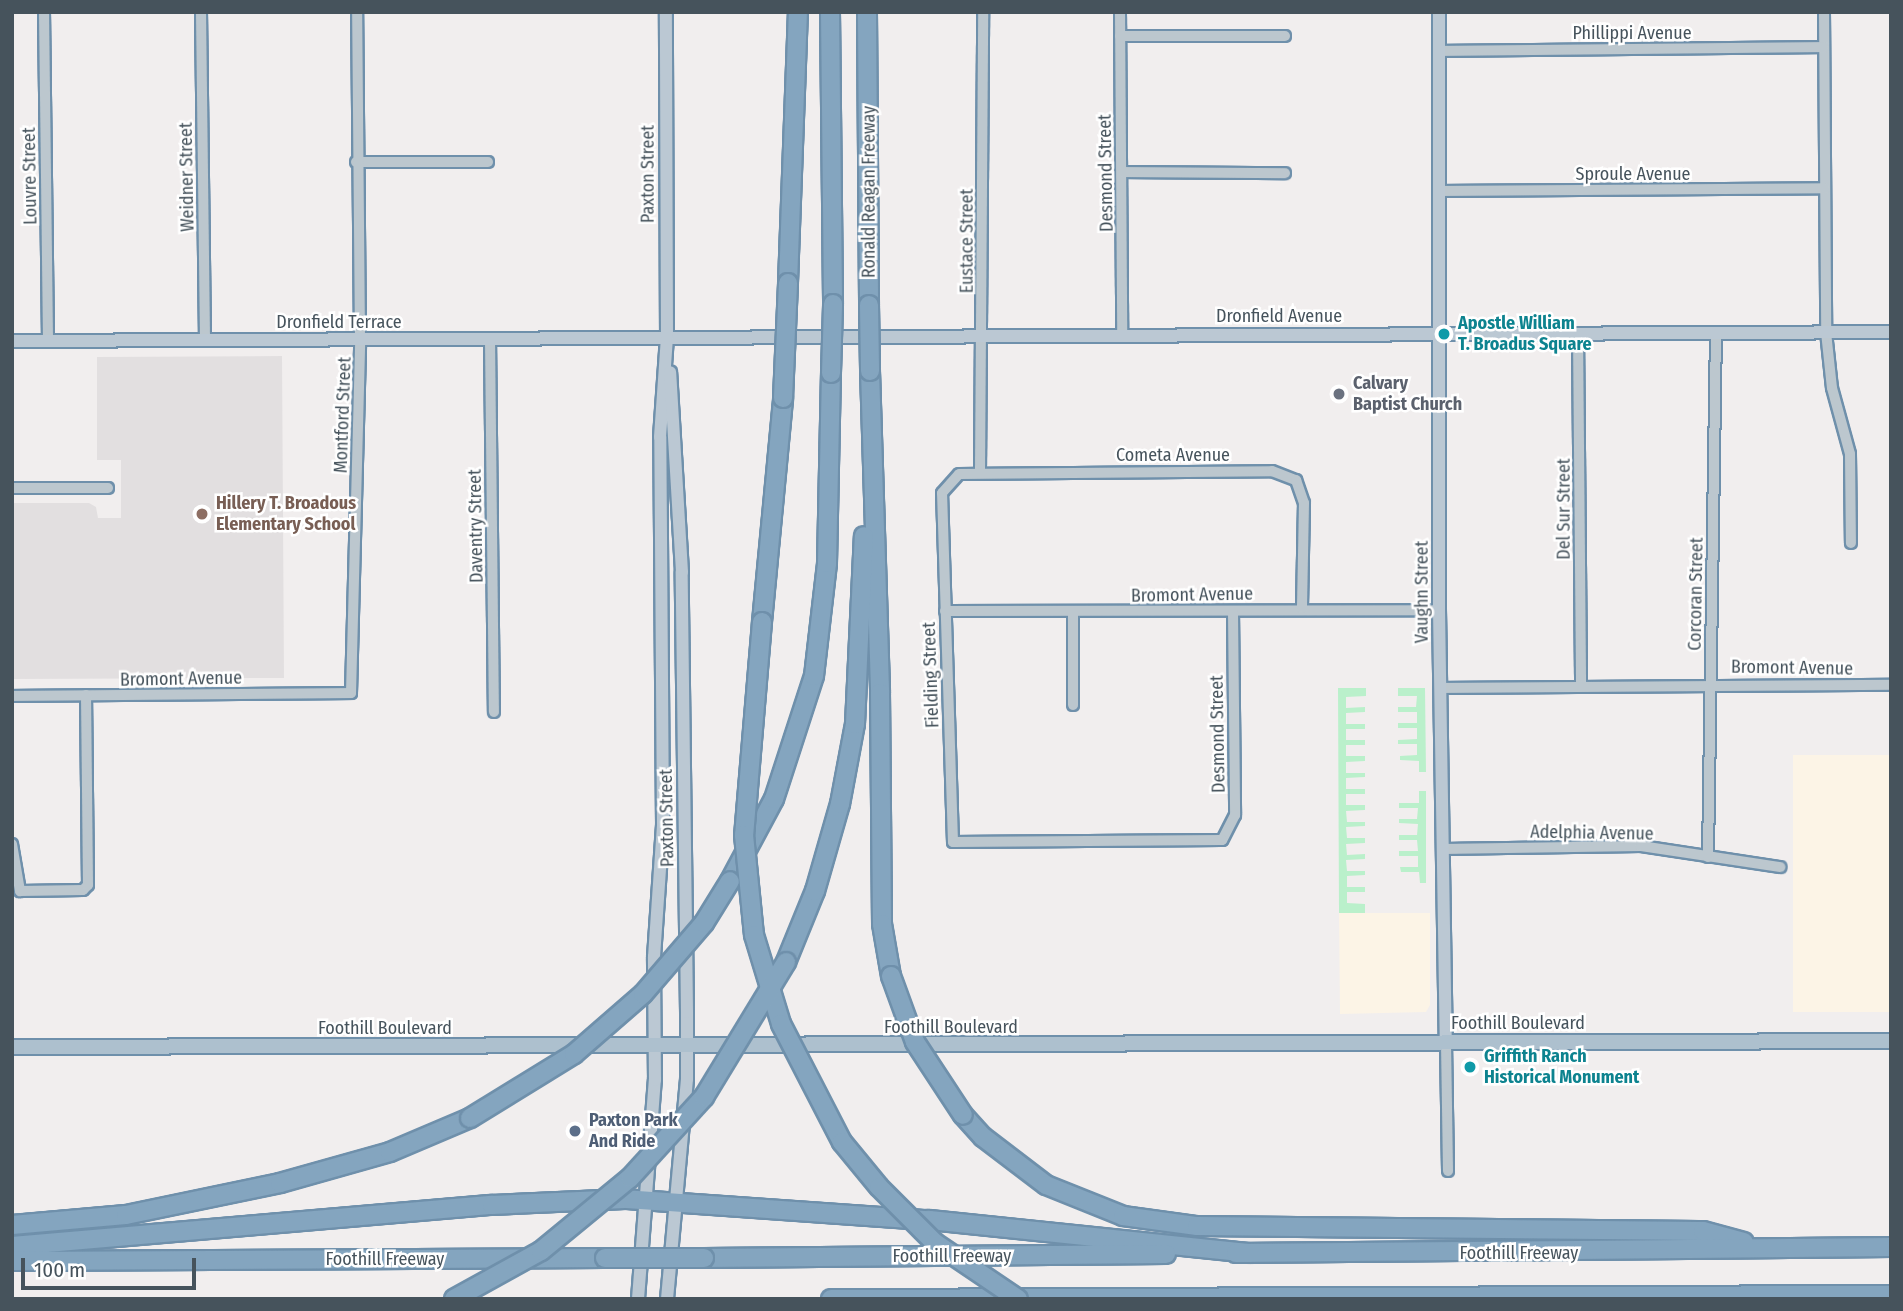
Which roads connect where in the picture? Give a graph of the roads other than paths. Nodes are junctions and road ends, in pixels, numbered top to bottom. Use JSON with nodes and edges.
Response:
{"nodes":[{"id":1,"x":44,"y":12,"type":"edge"},
{"id":2,"x":201,"y":12,"type":"edge"},
{"id":3,"x":358,"y":12,"type":"edge"},
{"id":4,"x":666,"y":12,"type":"edge"},
{"id":5,"x":798,"y":12,"type":"edge"},
{"id":6,"x":830,"y":12,"type":"edge"},
{"id":7,"x":867,"y":12,"type":"edge"},
{"id":8,"x":983,"y":12,"type":"edge"},
{"id":9,"x":1120,"y":12,"type":"edge"},
{"id":10,"x":1439,"y":12,"type":"edge"},
{"id":11,"x":1824,"y":12,"type":"edge"},
{"id":12,"x":1120,"y":36,"type":"junction"},
{"id":13,"x":1285,"y":36,"type":"dead end"},
{"id":14,"x":1824,"y":47,"type":"junction"},
{"id":15,"x":1439,"y":51,"type":"junction"},
{"id":16,"x":356,"y":162,"type":"junction"},
{"id":17,"x":488,"y":162,"type":"dead end"},
{"id":18,"x":1123,"y":172,"type":"junction"},
{"id":19,"x":1285,"y":173,"type":"dead end"},
{"id":20,"x":1825,"y":188,"type":"junction"},
{"id":21,"x":1442,"y":191,"type":"junction"},
{"id":22,"x":1891,"y":331,"type":"edge"},
{"id":23,"x":1716,"y":332,"type":"junction"},
{"id":24,"x":1826,"y":332,"type":"junction"},
{"id":25,"x":1439,"y":333,"type":"junction"},
{"id":26,"x":1578,"y":333,"type":"junction"},
{"id":27,"x":983,"y":334,"type":"junction"},
{"id":28,"x":1122,"y":334,"type":"junction"},
{"id":29,"x":667,"y":337,"type":"junction"},
{"id":30,"x":490,"y":338,"type":"junction"},
{"id":31,"x":48,"y":340,"type":"junction"},
{"id":32,"x":360,"y":340,"type":"junction"},
{"id":33,"x":12,"y":341,"type":"edge"},
{"id":34,"x":205,"y":341,"type":"junction"},
{"id":35,"x":870,"y":371,"type":"junction"},
{"id":36,"x":980,"y":471,"type":"junction"},
{"id":37,"x":12,"y":488,"type":"edge"},
{"id":38,"x":108,"y":488,"type":"dead end"},
{"id":39,"x":943,"y":507,"type":"joint"},
{"id":40,"x":1851,"y":543,"type":"dead end"},
{"id":41,"x":1302,"y":608,"type":"junction"},
{"id":42,"x":1439,"y":610,"type":"junction"},
{"id":43,"x":945,"y":611,"type":"junction"},
{"id":44,"x":1073,"y":611,"type":"junction"},
{"id":45,"x":1233,"y":612,"type":"junction"},
{"id":46,"x":1711,"y":683,"type":"junction"},
{"id":47,"x":1581,"y":685,"type":"junction"},
{"id":48,"x":1891,"y":685,"type":"edge"},
{"id":49,"x":1441,"y":688,"type":"junction"},
{"id":50,"x":351,"y":693,"type":"joint"},
{"id":51,"x":86,"y":695,"type":"junction"},
{"id":52,"x":12,"y":696,"type":"edge"},
{"id":53,"x":1073,"y":705,"type":"dead end"},
{"id":54,"x":494,"y":712,"type":"dead end"},
{"id":55,"x":1235,"y":814,"type":"joint"},
{"id":56,"x":12,"y":844,"type":"edge"},
{"id":57,"x":1444,"y":849,"type":"junction"},
{"id":58,"x":1708,"y":857,"type":"junction"},
{"id":59,"x":1780,"y":867,"type":"dead end"},
{"id":60,"x":1891,"y":1041,"type":"edge"},
{"id":61,"x":1446,"y":1043,"type":"junction"},
{"id":62,"x":12,"y":1047,"type":"edge"},
{"id":63,"x":687,"y":1047,"type":"junction"},
{"id":64,"x":655,"y":1048,"type":"junction"},
{"id":65,"x":1448,"y":1171,"type":"dead end"},
{"id":66,"x":645,"y":1200,"type":"junction"},
{"id":67,"x":677,"y":1201,"type":"junction"},
{"id":68,"x":12,"y":1225,"type":"edge"},
{"id":69,"x":12,"y":1246,"type":"edge"},
{"id":70,"x":1761,"y":1247,"type":"junction"},
{"id":71,"x":1891,"y":1247,"type":"edge"},
{"id":72,"x":1248,"y":1253,"type":"junction"},
{"id":73,"x":12,"y":1261,"type":"edge"},
{"id":74,"x":1891,"y":1295,"type":"edge"},
{"id":75,"x":1243,"y":1298,"type":"edge"},
{"id":76,"x":454,"y":1299,"type":"edge"},
{"id":77,"x":638,"y":1299,"type":"edge"},
{"id":78,"x":667,"y":1299,"type":"edge"},
{"id":79,"x":831,"y":1299,"type":"edge"},
{"id":80,"x":1018,"y":1299,"type":"edge"}],
"edges":[{"from":1,"to":31,"type":"street","name":"Louvre Street"},
{"from":2,"to":34,"type":"street","name":"Weidner Street"},
{"from":3,"to":16,"type":"street","name":"Montford Street"},
{"from":4,"to":29,"type":"street","name":"Paxton Street"},
{"from":5,"to":80,"type":"highway","bridge":true},
{"from":6,"to":68,"type":"highway","bridge":true},
{"from":7,"to":35,"type":"highway","name":"Ronald Reagan Freeway","bridge":true},
{"from":8,"to":27,"type":"street","name":"Eustace Street"},
{"from":9,"to":12,"type":"street","name":"Desmond Street"},
{"from":10,"to":15,"type":"street","name":"Vaughn Street"},
{"from":11,"to":14,"type":"street"},
{"from":12,"to":13,"type":"street"},
{"from":12,"to":18,"type":"street","name":"Desmond Street"},
{"from":14,"to":15,"type":"street","name":"Phillippi Avenue"},
{"from":14,"to":20,"type":"street"},
{"from":15,"to":21,"type":"street","name":"Vaughn Street"},
{"from":16,"to":17,"type":"street"},
{"from":16,"to":32,"type":"street","name":"Montford Street"},
{"from":18,"to":19,"type":"street"},
{"from":18,"to":28,"type":"street","name":"Desmond Street"},
{"from":20,"to":21,"type":"street","name":"Sproule Avenue"},
{"from":20,"to":24,"type":"street"},
{"from":21,"to":25,"type":"street","name":"Vaughn Street"},
{"from":22,"to":24,"type":"street","name":"Dronfield Avenue"},
{"from":23,"to":24,"type":"street","name":"Dronfield Avenue"},
{"from":23,"to":26,"type":"street","name":"Dronfield Avenue"},
{"from":23,"to":46,"type":"street","name":"Corcoran Street"},
{"from":24,"to":40,"type":"street"},
{"from":25,"to":26,"type":"street","name":"Dronfield Avenue"},
{"from":25,"to":28,"type":"street","name":"Dronfield Avenue"},
{"from":25,"to":42,"type":"street","name":"Vaughn Street"},
{"from":26,"to":47,"type":"street","name":"Del Sur Street"},
{"from":27,"to":28,"type":"street","name":"Dronfield Avenue"},
{"from":27,"to":29,"type":"street","name":"Dronfield Avenue"},
{"from":27,"to":36,"type":"street","name":"Eustace Street"},
{"from":29,"to":30,"type":"street","name":"Dronfield Terrace"},
{"from":29,"to":63,"type":"street","name":"Paxton Street"},
{"from":29,"to":64,"type":"street","name":"Paxton Street"},
{"from":30,"to":32,"type":"street","name":"Dronfield Terrace"},
{"from":30,"to":54,"type":"street","name":"Daventry Street"},
{"from":31,"to":33,"type":"street","name":"Dronfield Terrace"},
{"from":31,"to":34,"type":"street","name":"Dronfield Terrace"},
{"from":32,"to":34,"type":"street","name":"Dronfield Terrace"},
{"from":32,"to":50,"type":"street","name":"Montford Street"},
{"from":35,"to":70,"type":"highway","bridge":true},
{"from":35,"to":76,"type":"highway","bridge":true},
{"from":36,"to":39,"type":"street","name":"Cometa Avenue"},
{"from":36,"to":41,"type":"street","name":"Cometa Avenue"},
{"from":37,"to":38,"type":"street"},
{"from":39,"to":43,"type":"street","name":"Fielding Street"},
{"from":41,"to":42,"type":"street","name":"Bromont Avenue"},
{"from":41,"to":45,"type":"street","name":"Bromont Avenue"},
{"from":42,"to":49,"type":"street","name":"Vaughn Street"},
{"from":43,"to":44,"type":"street","name":"Bromont Avenue"},
{"from":43,"to":55,"type":"street","name":"Fielding Street"},
{"from":44,"to":45,"type":"street","name":"Bromont Avenue"},
{"from":44,"to":53,"type":"street"},
{"from":45,"to":55,"type":"street","name":"Desmond Street"},
{"from":46,"to":47,"type":"street","name":"Bromont Avenue"},
{"from":46,"to":48,"type":"street","name":"Bromont Avenue"},
{"from":46,"to":58,"type":"street","name":"Corcoran Street"},
{"from":47,"to":49,"type":"street","name":"Bromont Avenue"},
{"from":49,"to":57,"type":"street","name":"Vaughn Street"},
{"from":50,"to":51,"type":"street","name":"Bromont Avenue"},
{"from":51,"to":52,"type":"street","name":"Bromont Avenue"},
{"from":51,"to":56,"type":"street"},
{"from":57,"to":58,"type":"street","name":"Adelphia Avenue"},
{"from":57,"to":61,"type":"street","name":"Vaughn Street"},
{"from":58,"to":59,"type":"street","name":"Adelphia Avenue"},
{"from":60,"to":61,"type":"main road","name":"Foothill Boulevard"},
{"from":61,"to":63,"type":"main road","name":"Foothill Boulevard"},
{"from":61,"to":65,"type":"street","name":"Vaughn Street"},
{"from":62,"to":64,"type":"main road","name":"Foothill Boulevard"},
{"from":63,"to":64,"type":"main road","name":"Foothill Boulevard"},
{"from":63,"to":67,"type":"street","name":"Paxton Street"},
{"from":64,"to":66,"type":"street","name":"Paxton Street"},
{"from":66,"to":67,"type":"highway"},
{"from":66,"to":69,"type":"highway"},
{"from":66,"to":77,"type":"street","name":"Paxton Street"},
{"from":67,"to":72,"type":"highway"},
{"from":67,"to":78,"type":"street","name":"Paxton Street"},
{"from":70,"to":71,"type":"highway","name":"Foothill Freeway"},
{"from":70,"to":72,"type":"highway","name":"Foothill Freeway"},
{"from":72,"to":73,"type":"highway","name":"Foothill Freeway","bridge":true},
{"from":74,"to":75,"type":"highway"},
{"from":75,"to":79,"type":"highway"}]}
